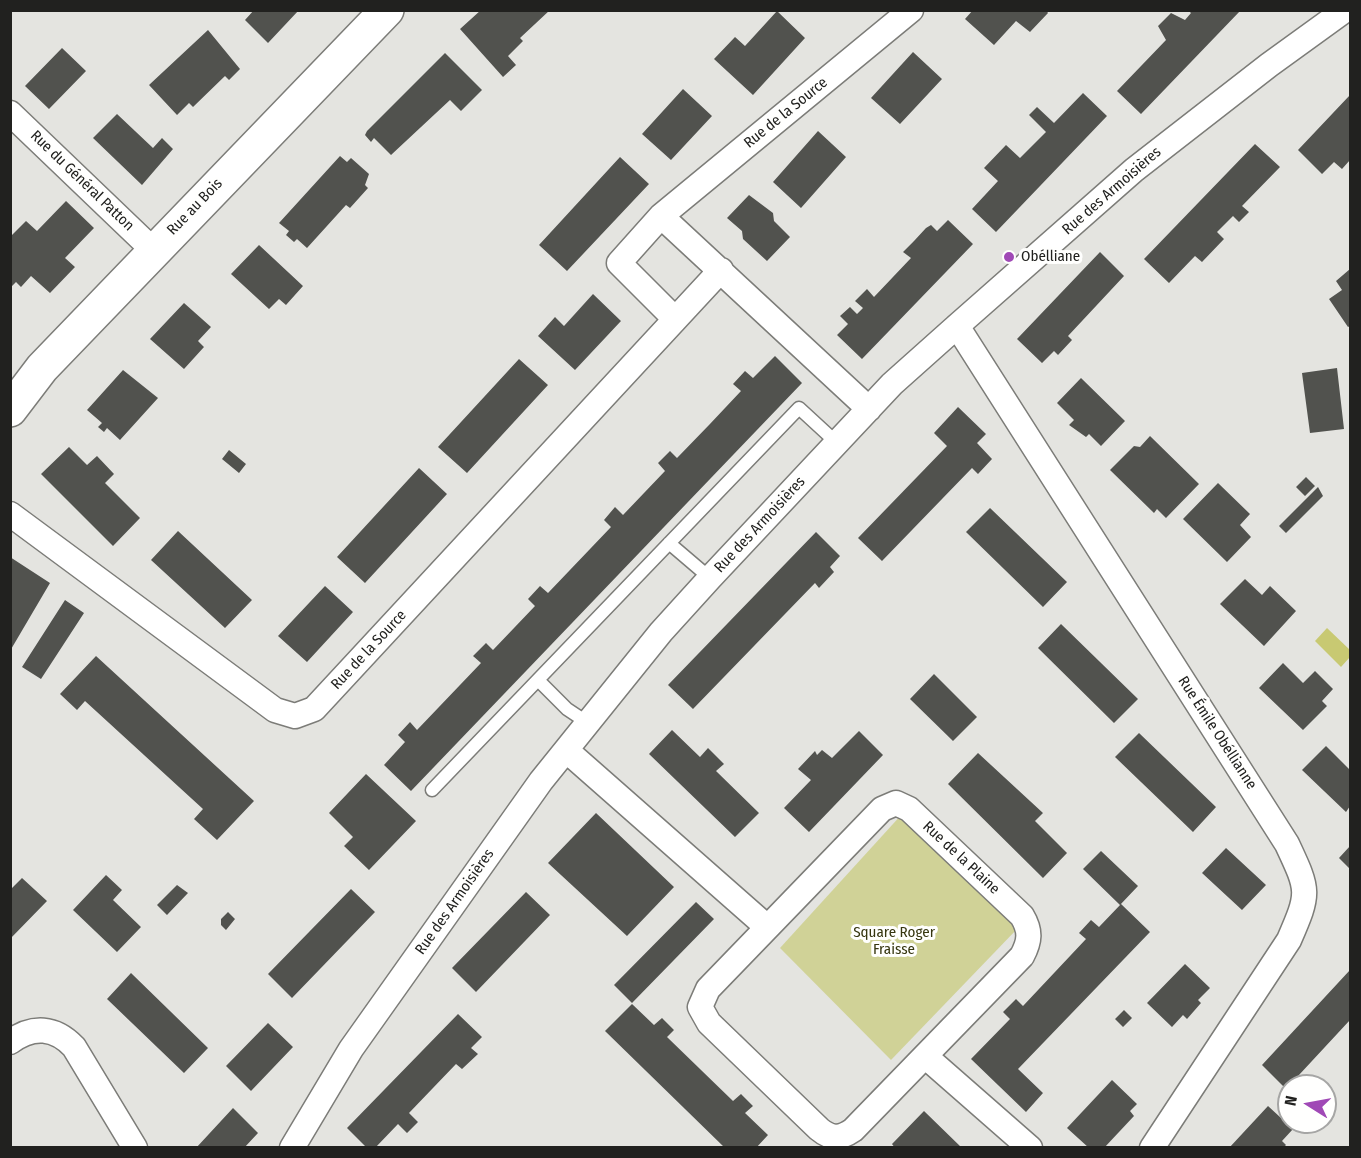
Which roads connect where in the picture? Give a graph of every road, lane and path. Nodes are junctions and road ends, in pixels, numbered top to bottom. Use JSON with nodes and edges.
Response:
{"nodes":[{"id":1,"x":387,"y":10,"type":"edge"},
{"id":2,"x":911,"y":10,"type":"edge"},
{"id":3,"x":1345,"y":10,"type":"edge"},
{"id":4,"x":10,"y":113,"type":"edge"},
{"id":5,"x":661,"y":216,"type":"junction"},
{"id":6,"x":153,"y":250,"type":"junction"},
{"id":7,"x":721,"y":270,"type":"junction"},
{"id":8,"x":674,"y":318,"type":"junction"},
{"id":9,"x":957,"y":326,"type":"junction"},
{"id":10,"x":869,"y":409,"type":"junction"},
{"id":11,"x":10,"y":410,"type":"edge"},
{"id":12,"x":837,"y":443,"type":"junction"},
{"id":13,"x":10,"y":514,"type":"edge"},
{"id":14,"x":669,"y":543,"type":"junction"},
{"id":15,"x":710,"y":578,"type":"junction"},
{"id":16,"x":538,"y":680,"type":"junction"},
{"id":17,"x":588,"y":723,"type":"junction"},
{"id":18,"x":566,"y":750,"type":"junction"},
{"id":19,"x":432,"y":790,"type":"dead end"},
{"id":20,"x":767,"y":927,"type":"junction"},
{"id":21,"x":10,"y":1042,"type":"edge"},
{"id":22,"x":925,"y":1056,"type":"junction"},
{"id":23,"x":130,"y":1146,"type":"edge"},
{"id":24,"x":292,"y":1148,"type":"edge"},
{"id":25,"x":1030,"y":1148,"type":"edge"},
{"id":26,"x":1152,"y":1148,"type":"edge"}],
"edges":[{"from":1,"to":6,"type":"main road","name":"Rue au Bois"},
{"from":2,"to":5,"type":"street","name":"Rue de la Source"},
{"from":3,"to":9,"type":"street","name":"Rue des Armoisières"},
{"from":4,"to":6,"type":"street","name":"Rue du Général Patton"},
{"from":5,"to":7,"type":"street"},
{"from":5,"to":8,"type":"street","name":"Rue de la Source"},
{"from":6,"to":11,"type":"main road","name":"Rue au Bois"},
{"from":7,"to":8,"type":"street","name":"Rue de la Source"},
{"from":7,"to":10,"type":"street"},
{"from":8,"to":13,"type":"street","name":"Rue de la Source"},
{"from":9,"to":10,"type":"street","name":"Rue des Armoisières"},
{"from":9,"to":26,"type":"street","name":"Rue Émile Obéllianne"},
{"from":10,"to":12,"type":"street","name":"Rue des Armoisières"},
{"from":12,"to":14,"type":"lane"},
{"from":12,"to":15,"type":"street","name":"Rue des Armoisières"},
{"from":14,"to":15,"type":"lane"},
{"from":14,"to":16,"type":"lane"},
{"from":15,"to":17,"type":"street","name":"Rue des Armoisières"},
{"from":16,"to":17,"type":"lane"},
{"from":16,"to":19,"type":"lane"},
{"from":17,"to":18,"type":"street","name":"Rue des Armoisières"},
{"from":18,"to":20,"type":"street"},
{"from":18,"to":24,"type":"street","name":"Rue des Armoisières"},
{"from":20,"to":22,"type":"street","name":"Rue de la Plaine"},
{"from":20,"to":22,"type":"street","name":"Rue de la Plaine"},
{"from":21,"to":23,"type":"street"},
{"from":22,"to":25,"type":"street"}]}
